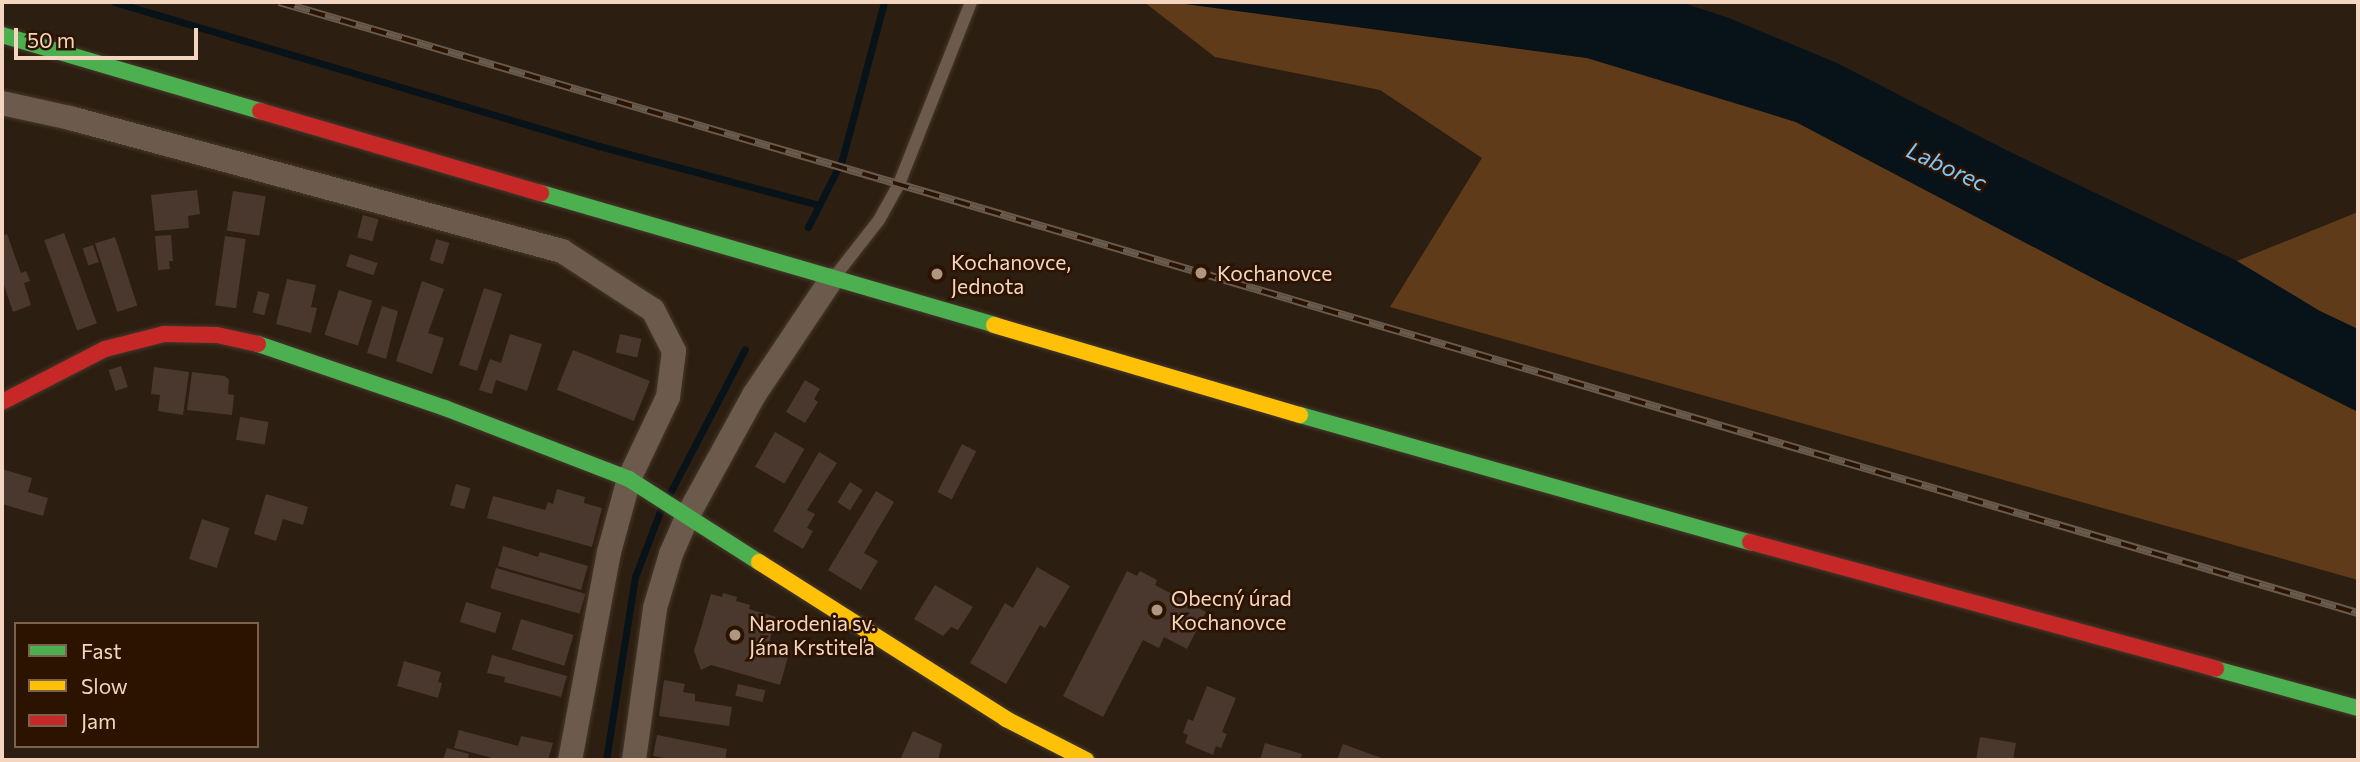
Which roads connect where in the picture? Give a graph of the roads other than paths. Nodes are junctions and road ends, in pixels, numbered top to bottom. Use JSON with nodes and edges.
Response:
{"nodes":[{"id":1,"x":971,"y":2,"type":"edge"},
{"id":2,"x":2,"y":35,"type":"edge"},
{"id":3,"x":2,"y":103,"type":"edge"},
{"id":4,"x":831,"y":280,"type":"junction"},
{"id":5,"x":2,"y":402,"type":"edge"},
{"id":6,"x":629,"y":479,"type":"junction"},
{"id":7,"x":682,"y":512,"type":"junction"},
{"id":8,"x":2358,"y":708,"type":"edge"},
{"id":9,"x":570,"y":760,"type":"edge"},
{"id":10,"x":634,"y":760,"type":"edge"},
{"id":11,"x":1086,"y":760,"type":"edge"}],
"edges":[{"from":1,"to":4,"type":"lane"},
{"from":2,"to":4,"type":"main road"},
{"from":3,"to":6,"type":"street"},
{"from":4,"to":7,"type":"street"},
{"from":4,"to":8,"type":"main road"},
{"from":5,"to":6,"type":"main road"},
{"from":6,"to":7,"type":"main road"},
{"from":6,"to":9,"type":"street"},
{"from":7,"to":10,"type":"street"},
{"from":7,"to":11,"type":"main road"}]}
